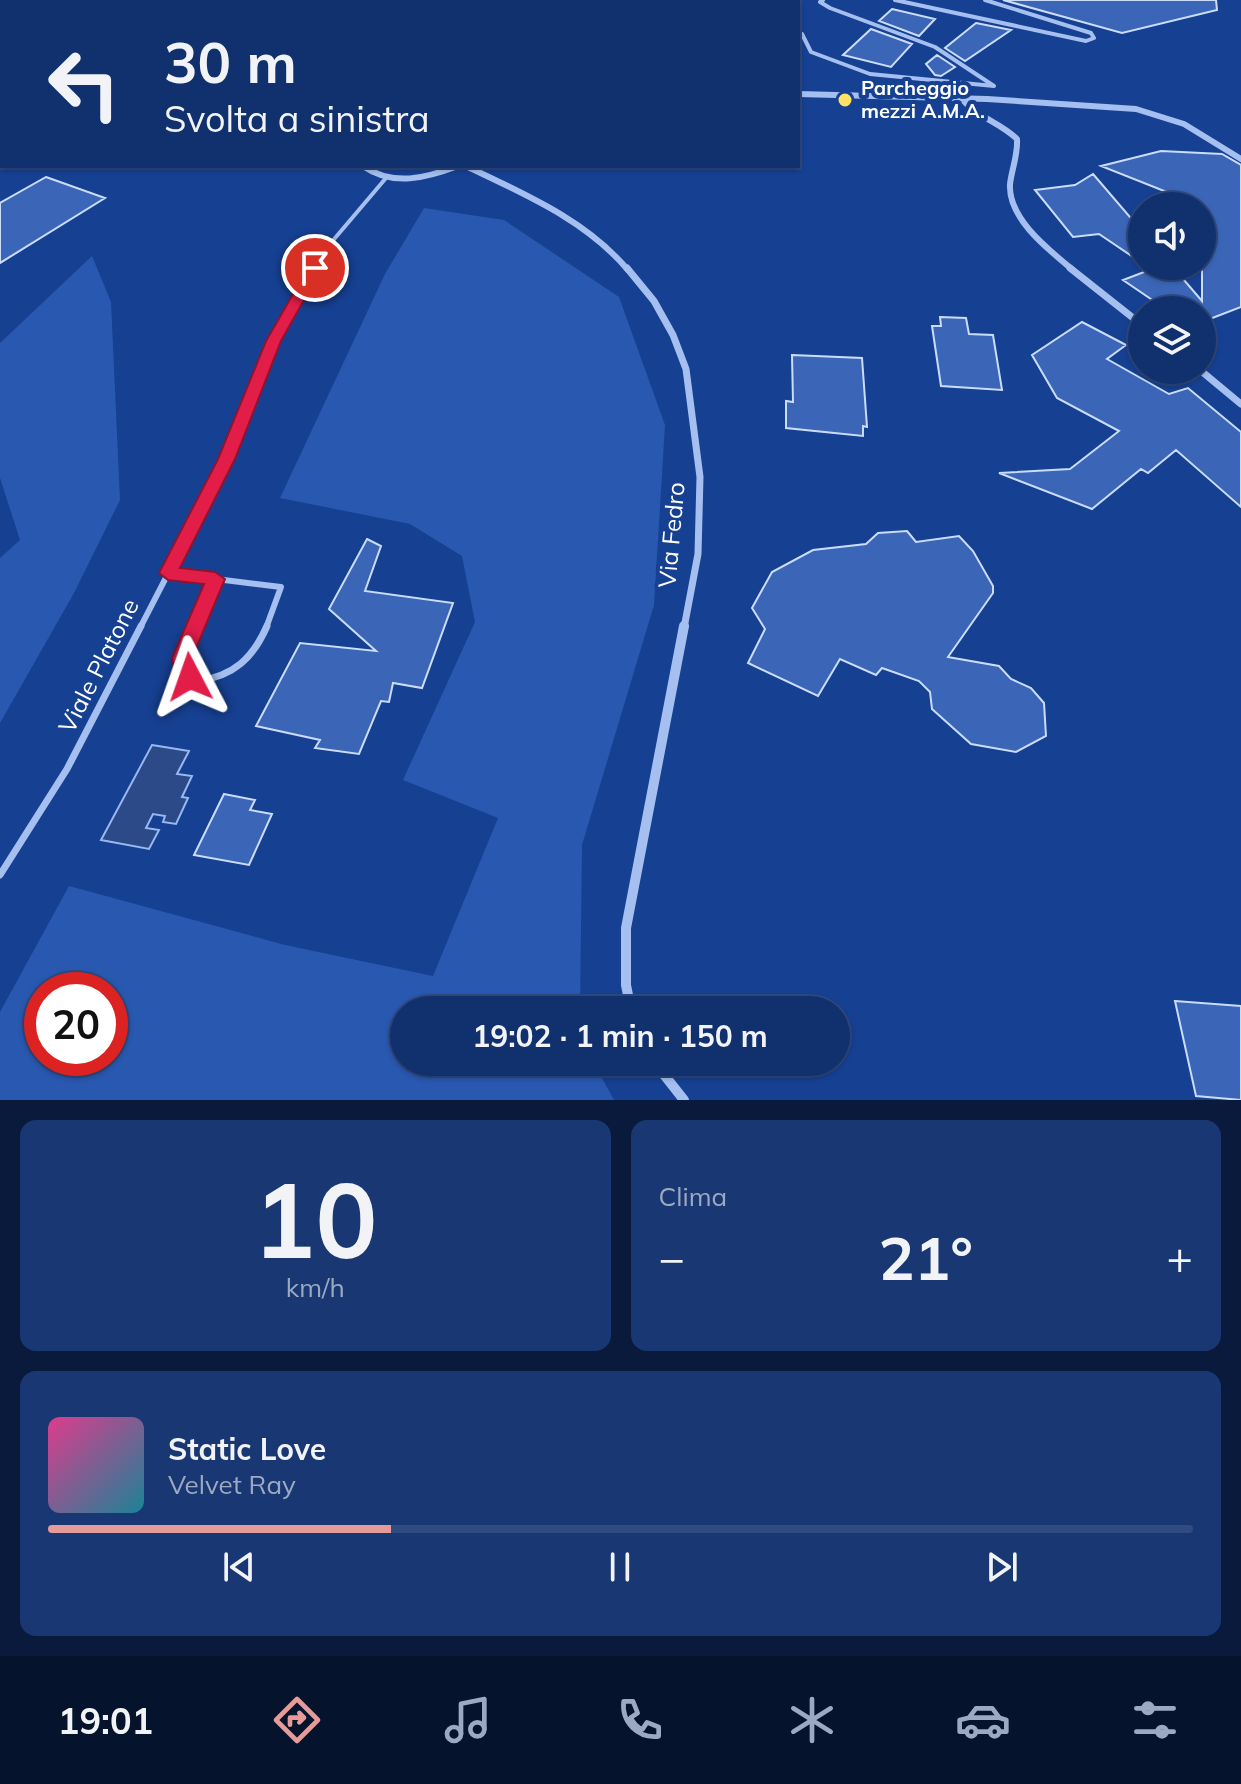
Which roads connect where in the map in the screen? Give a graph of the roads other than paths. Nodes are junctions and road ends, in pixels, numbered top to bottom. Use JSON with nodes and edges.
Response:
{"nodes":[{"id":1,"x":823,"y":0,"type":"edge"},
{"id":2,"x":895,"y":0,"type":"edge"},
{"id":3,"x":985,"y":0,"type":"edge"},
{"id":4,"x":802,"y":34,"type":"dead end"},
{"id":5,"x":800,"y":94,"type":"edge"},
{"id":6,"x":961,"y":98,"type":"junction"},
{"id":7,"x":1241,"y":159,"type":"edge"},
{"id":8,"x":367,"y":168,"type":"edge"},
{"id":9,"x":451,"y":168,"type":"edge"},
{"id":10,"x":470,"y":168,"type":"edge"},
{"id":11,"x":386,"y":178,"type":"junction"},
{"id":12,"x":1128,"y":313,"type":"edge"},
{"id":13,"x":1216,"y":383,"type":"edge"},
{"id":14,"x":1241,"y":404,"type":"edge"},
{"id":15,"x":168,"y":573,"type":"junction"},
{"id":16,"x":215,"y":579,"type":"junction"},
{"id":17,"x":0,"y":875,"type":"edge"},
{"id":18,"x":629,"y":996,"type":"edge"},
{"id":19,"x":665,"y":1076,"type":"edge"},
{"id":20,"x":684,"y":1100,"type":"edge"}],
"edges":[{"from":1,"to":4,"type":"lane"},
{"from":2,"to":3,"type":"lane"},
{"from":5,"to":6,"type":"street"},
{"from":6,"to":7,"type":"street"},
{"from":6,"to":12,"type":"street"},
{"from":8,"to":11,"type":"street"},
{"from":9,"to":11,"type":"street"},
{"from":10,"to":18,"type":"street","name":"Via Fedro"},
{"from":11,"to":15,"type":"lane","name":"Viale Platone"},
{"from":13,"to":14,"type":"street"},
{"from":15,"to":16,"type":"lane"},
{"from":15,"to":17,"type":"lane","name":"Viale Platone"},
{"from":16,"to":16,"type":"lane"},
{"from":19,"to":20,"type":"street"}]}
